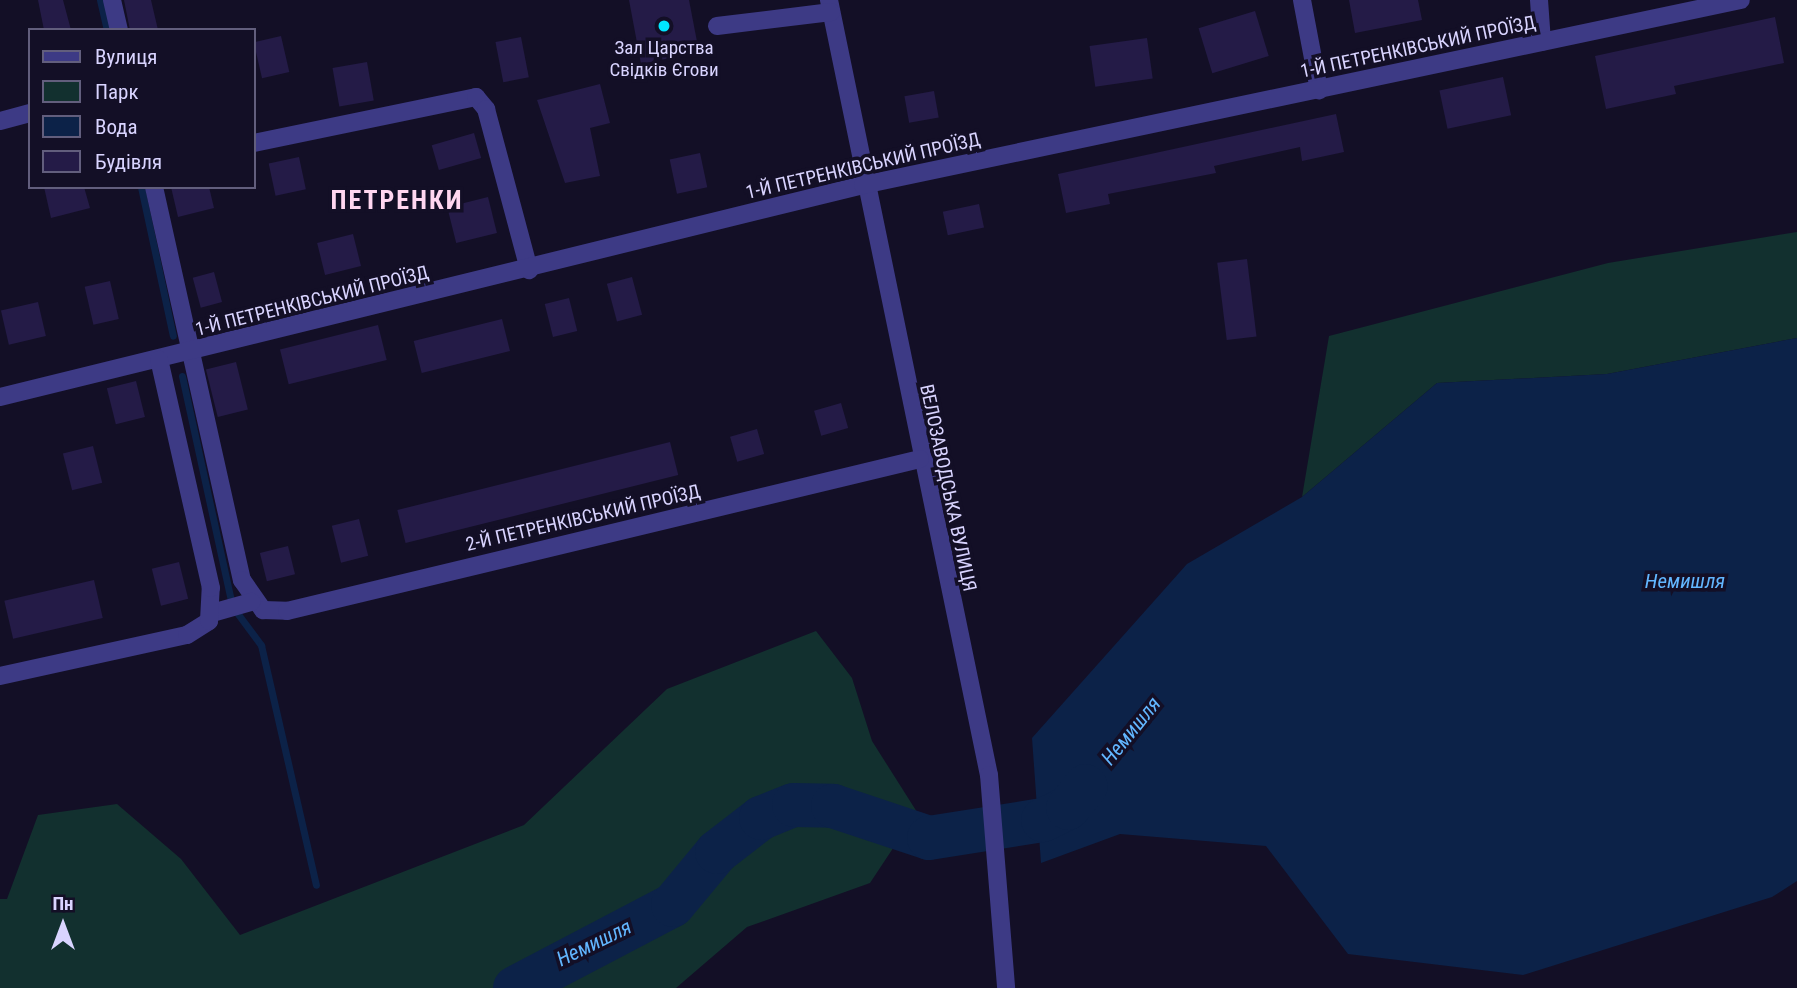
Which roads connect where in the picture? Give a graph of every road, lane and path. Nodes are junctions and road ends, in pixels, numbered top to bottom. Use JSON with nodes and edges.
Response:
{"nodes":[{"id":1,"x":112,"y":0,"type":"edge"},
{"id":2,"x":1302,"y":0,"type":"edge"},
{"id":3,"x":1539,"y":0,"type":"edge"},
{"id":4,"x":1741,"y":0,"type":"edge"},
{"id":5,"x":830,"y":6,"type":"edge"},
{"id":6,"x":717,"y":26,"type":"dead end"},
{"id":7,"x":119,"y":28,"type":"edge"},
{"id":8,"x":1542,"y":42,"type":"junction"},
{"id":9,"x":1319,"y":90,"type":"junction"},
{"id":10,"x":28,"y":114,"type":"edge"},
{"id":11,"x":0,"y":121,"type":"edge"},
{"id":12,"x":256,"y":143,"type":"edge"},
{"id":13,"x":863,"y":185,"type":"junction"},
{"id":14,"x":154,"y":189,"type":"edge"},
{"id":15,"x":529,"y":270,"type":"junction"},
{"id":16,"x":190,"y":352,"type":"junction"},
{"id":17,"x":159,"y":360,"type":"junction"},
{"id":18,"x":0,"y":397,"type":"edge"},
{"id":19,"x":920,"y":459,"type":"junction"},
{"id":20,"x":250,"y":604,"type":"junction"},
{"id":21,"x":214,"y":615,"type":"junction"},
{"id":22,"x":0,"y":676,"type":"edge"},
{"id":23,"x":1006,"y":988,"type":"edge"}],
"edges":[{"from":1,"to":7,"type":"street"},
{"from":2,"to":9,"type":"street"},
{"from":3,"to":8,"type":"street"},
{"from":4,"to":8,"type":"street","name":"1-Й ПЕТРЕНКІВСЬКИЙ ПРОЇЗД"},
{"from":5,"to":6,"type":"street"},
{"from":5,"to":13,"type":"street","name":"ВЕЛОЗАВОДСЬКА ВУЛИЦЯ"},
{"from":8,"to":9,"type":"street","name":"1-Й ПЕТРЕНКІВСЬКИЙ ПРОЇЗД"},
{"from":9,"to":13,"type":"street","name":"1-Й ПЕТРЕНКІВСЬКИЙ ПРОЇЗД"},
{"from":10,"to":11,"type":"street"},
{"from":12,"to":15,"type":"street"},
{"from":13,"to":15,"type":"street","name":"1-Й ПЕТРЕНКІВСЬКИЙ ПРОЇЗД"},
{"from":13,"to":19,"type":"street","name":"ВЕЛОЗАВОДСЬКА ВУЛИЦЯ"},
{"from":14,"to":16,"type":"street"},
{"from":15,"to":16,"type":"street","name":"1-Й ПЕТРЕНКІВСЬКИЙ ПРОЇЗД"},
{"from":16,"to":17,"type":"street","name":"1-Й ПЕТРЕНКІВСЬКИЙ ПРОЇЗД"},
{"from":16,"to":20,"type":"street"},
{"from":17,"to":18,"type":"street","name":"1-Й ПЕТРЕНКІВСЬКИЙ ПРОЇЗД"},
{"from":17,"to":21,"type":"street"},
{"from":19,"to":20,"type":"street","name":"2-Й ПЕТРЕНКІВСЬКИЙ ПРОЇЗД"},
{"from":19,"to":23,"type":"street","name":"ВЕЛОЗАВОДСЬКА ВУЛИЦЯ"},
{"from":20,"to":21,"type":"street"},
{"from":21,"to":22,"type":"street"}]}
